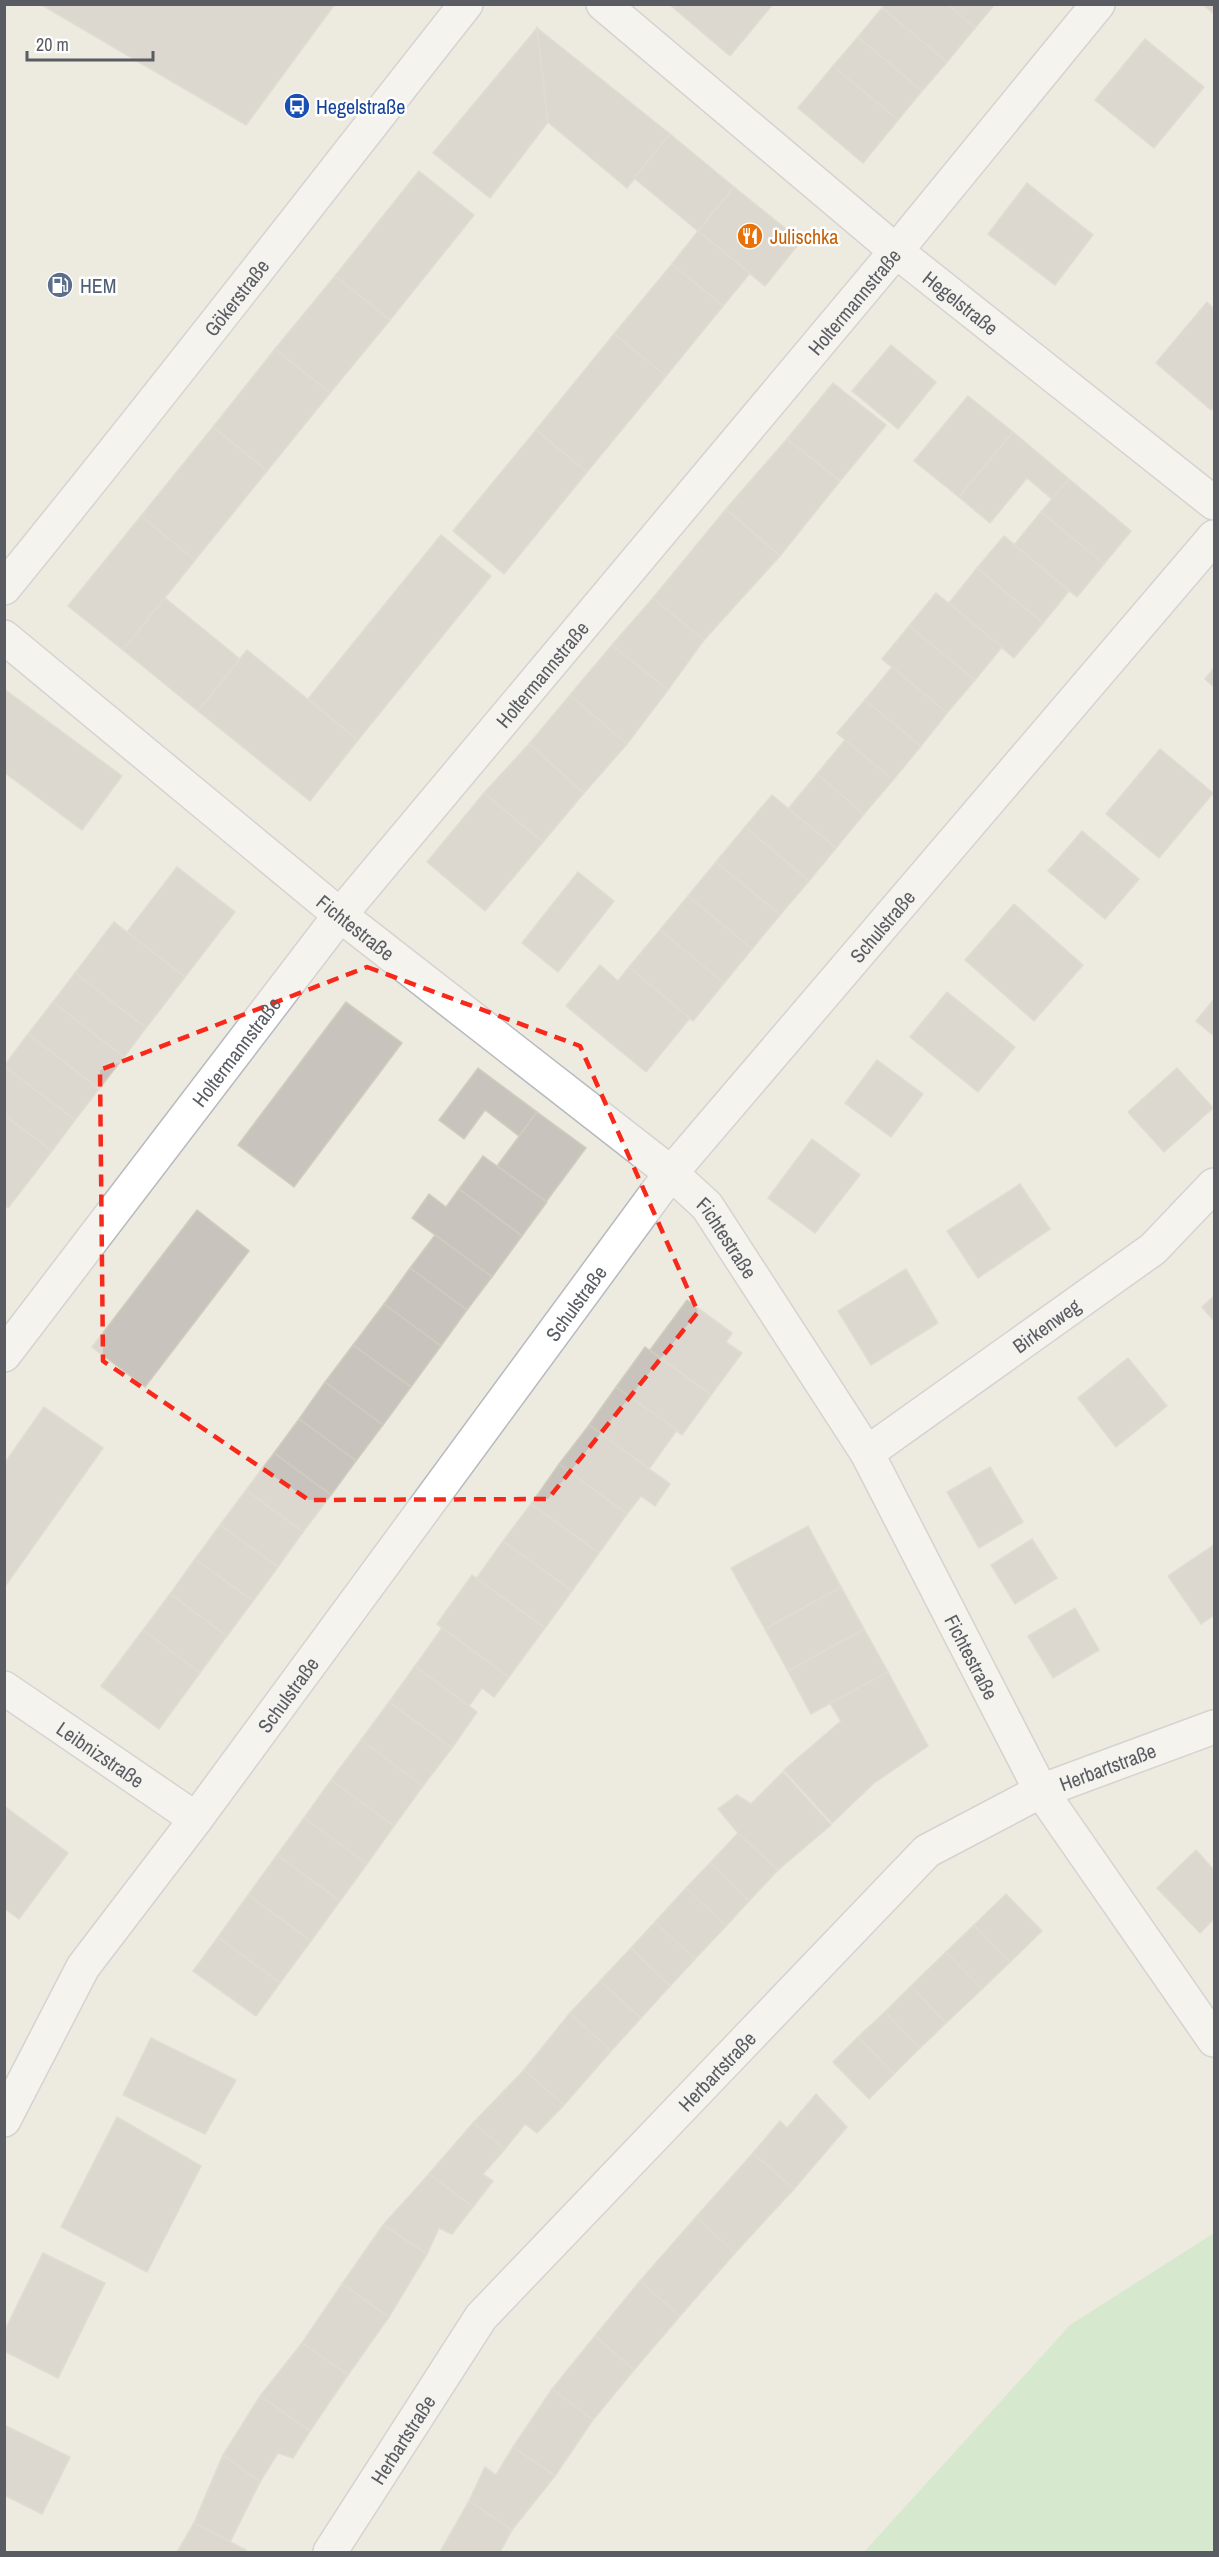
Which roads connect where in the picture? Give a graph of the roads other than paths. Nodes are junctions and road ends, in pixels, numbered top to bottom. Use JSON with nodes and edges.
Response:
{"nodes":[{"id":1,"x":466,"y":4,"type":"edge"},
{"id":2,"x":603,"y":4,"type":"edge"},
{"id":3,"x":1098,"y":4,"type":"edge"},
{"id":4,"x":896,"y":251,"type":"junction"},
{"id":5,"x":1215,"y":503,"type":"edge"},
{"id":6,"x":1215,"y":537,"type":"edge"},
{"id":7,"x":4,"y":588,"type":"edge"},
{"id":8,"x":4,"y":637,"type":"edge"},
{"id":9,"x":340,"y":915,"type":"junction"},
{"id":10,"x":671,"y":1173,"type":"junction"},
{"id":11,"x":1215,"y":1185,"type":"edge"},
{"id":12,"x":4,"y":1355,"type":"edge"},
{"id":13,"x":867,"y":1453,"type":"junction"},
{"id":14,"x":4,"y":1688,"type":"edge"},
{"id":15,"x":1215,"y":1727,"type":"edge"},
{"id":16,"x":1041,"y":1791,"type":"junction"},
{"id":17,"x":196,"y":1819,"type":"junction"},
{"id":18,"x":1215,"y":2040,"type":"edge"},
{"id":19,"x":4,"y":2120,"type":"edge"},
{"id":20,"x":330,"y":2553,"type":"edge"}],
"edges":[{"from":1,"to":7,"type":"street","name":"Gökerstraße"},
{"from":2,"to":4,"type":"street","name":"Hegelstraße"},
{"from":3,"to":4,"type":"street","name":"Holtermannstraße"},
{"from":4,"to":5,"type":"street","name":"Hegelstraße"},
{"from":4,"to":9,"type":"street","name":"Holtermannstraße"},
{"from":6,"to":10,"type":"street","name":"Schulstraße"},
{"from":8,"to":9,"type":"street","name":"Fichtestraße"},
{"from":9,"to":10,"type":"street","name":"Fichtestraße"},
{"from":9,"to":12,"type":"street","name":"Holtermannstraße"},
{"from":10,"to":13,"type":"street","name":"Fichtestraße"},
{"from":10,"to":17,"type":"street","name":"Schulstraße"},
{"from":11,"to":13,"type":"street","name":"Birkenweg"},
{"from":13,"to":16,"type":"street","name":"Fichtestraße"},
{"from":14,"to":17,"type":"street","name":"Leibnizstraße"},
{"from":15,"to":16,"type":"street","name":"Herbartstraße"},
{"from":16,"to":18,"type":"street","name":"Fichtestraße"},
{"from":16,"to":20,"type":"street","name":"Herbartstraße"},
{"from":17,"to":19,"type":"street","name":"Schulstraße"}]}
